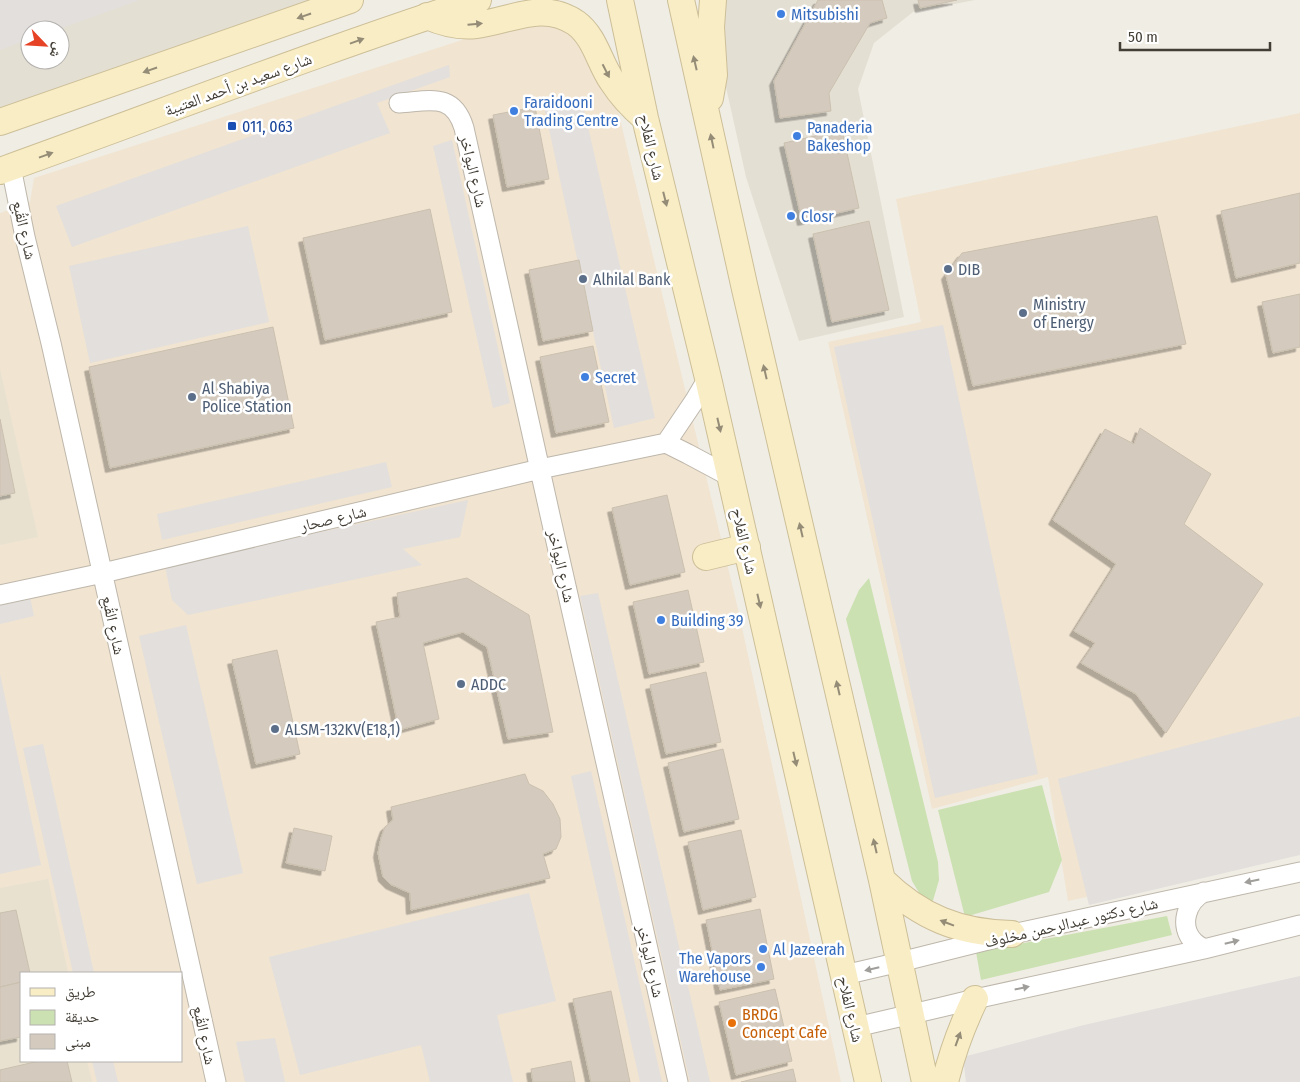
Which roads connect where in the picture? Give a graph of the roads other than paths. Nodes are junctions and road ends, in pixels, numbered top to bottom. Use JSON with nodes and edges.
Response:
{"nodes":[{"id":1,"x":350,"y":0,"type":"edge"},
{"id":2,"x":478,"y":0,"type":"edge"},
{"id":3,"x":620,"y":0,"type":"edge"},
{"id":4,"x":681,"y":0,"type":"edge"},
{"id":5,"x":714,"y":0,"type":"edge"},
{"id":6,"x":427,"y":16,"type":"junction"},
{"id":7,"x":399,"y":103,"type":"dead end"},
{"id":8,"x":706,"y":110,"type":"junction"},
{"id":9,"x":645,"y":118,"type":"junction"},
{"id":10,"x":0,"y":122,"type":"edge"},
{"id":11,"x":6,"y":169,"type":"edge"},
{"id":12,"x":708,"y":378,"type":"junction"},
{"id":13,"x":666,"y":444,"type":"junction"},
{"id":14,"x":540,"y":469,"type":"junction"},
{"id":15,"x":731,"y":477,"type":"junction"},
{"id":16,"x":747,"y":547,"type":"junction"},
{"id":17,"x":706,"y":557,"type":"dead end"},
{"id":18,"x":103,"y":573,"type":"junction"},
{"id":19,"x":0,"y":595,"type":"edge"},
{"id":20,"x":1300,"y":872,"type":"edge"},
{"id":21,"x":882,"y":880,"type":"junction"},
{"id":22,"x":1206,"y":891,"type":"junction"},
{"id":23,"x":1300,"y":925,"type":"edge"},
{"id":24,"x":1012,"y":934,"type":"junction"},
{"id":25,"x":1204,"y":949,"type":"junction"},
{"id":26,"x":900,"y":962,"type":"junction"},
{"id":27,"x":844,"y":975,"type":"junction"},
{"id":28,"x":975,"y":998,"type":"junction"},
{"id":29,"x":910,"y":1015,"type":"junction"},
{"id":30,"x":856,"y":1027,"type":"junction"},
{"id":31,"x":216,"y":1082,"type":"edge"},
{"id":32,"x":678,"y":1082,"type":"edge"},
{"id":33,"x":868,"y":1082,"type":"edge"},
{"id":34,"x":925,"y":1082,"type":"edge"},
{"id":35,"x":945,"y":1082,"type":"edge"}],
"edges":[{"from":1,"to":10,"type":"main road","one_way":true},
{"from":2,"to":6,"type":"main road","name":"شارع سعيد بن أحمد العتيبة"},
{"from":3,"to":9,"type":"main road","name":"شارع الفلاح"},
{"from":8,"to":4,"type":"main road","one_way":true},
{"from":5,"to":8,"type":"main road"},
{"from":6,"to":9,"type":"main road","one_way":true},
{"from":11,"to":6,"type":"main road","name":"شارع سعيد بن أحمد العتيبة","one_way":true},
{"from":7,"to":14,"type":"street","name":"شارع البواخر"},
{"from":21,"to":8,"type":"main road","one_way":true},
{"from":9,"to":12,"type":"main road","name":"شارع الفلاح","one_way":true},
{"from":11,"to":18,"type":"street","name":"شارع القُبع"},
{"from":12,"to":13,"type":"street"},
{"from":12,"to":15,"type":"main road","name":"شارع الفلاح","one_way":true},
{"from":13,"to":14,"type":"street","name":"شارع صحار"},
{"from":13,"to":15,"type":"street"},
{"from":14,"to":18,"type":"street","name":"شارع صحار"},
{"from":14,"to":32,"type":"street","name":"شارع البواخر"},
{"from":15,"to":16,"type":"main road","name":"شارع الفلاح"},
{"from":16,"to":17,"type":"main road"},
{"from":16,"to":27,"type":"main road","name":"شارع الفلاح","one_way":true},
{"from":18,"to":19,"type":"street","name":"شارع صحار"},
{"from":18,"to":31,"type":"street","name":"شارع القُبع"},
{"from":20,"to":22,"type":"street","name":"شارع دكتور عبدالرحمن مخلوف","one_way":true},
{"from":24,"to":21,"type":"main road","one_way":true},
{"from":21,"to":26,"type":"main road"},
{"from":22,"to":24,"type":"street","name":"شارع دكتور عبدالرحمن مخلوف"},
{"from":22,"to":25,"type":"street"},
{"from":25,"to":23,"type":"street","one_way":true},
{"from":24,"to":26,"type":"street","name":"شارع دكتور عبدالرحمن مخلوف"},
{"from":28,"to":25,"type":"street","one_way":true},
{"from":26,"to":27,"type":"street","name":"شارع دكتور عبدالرحمن مخلوف","one_way":true},
{"from":26,"to":29,"type":"main road"},
{"from":27,"to":30,"type":"main road","name":"شارع الفلاح"},
{"from":28,"to":29,"type":"street"},
{"from":35,"to":28,"type":"main road","one_way":true},
{"from":29,"to":30,"type":"street"},
{"from":29,"to":34,"type":"main road"},
{"from":30,"to":33,"type":"main road","name":"شارع الفلاح"}]}
